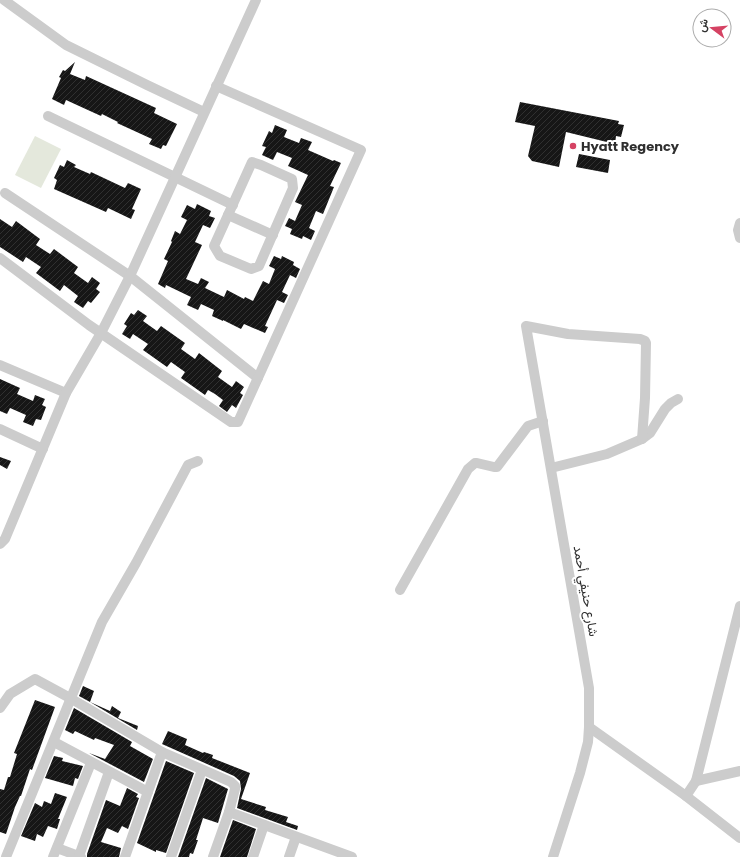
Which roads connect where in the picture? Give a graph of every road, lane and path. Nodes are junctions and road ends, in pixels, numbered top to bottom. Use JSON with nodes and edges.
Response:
{"nodes":[{"id":1,"x":4,"y":0,"type":"edge"},
{"id":2,"x":256,"y":0,"type":"edge"},
{"id":3,"x":216,"y":86,"type":"junction"},
{"id":4,"x":204,"y":112,"type":"junction"},
{"id":5,"x":48,"y":116,"type":"dead end"},
{"id":6,"x":175,"y":178,"type":"junction"},
{"id":7,"x":5,"y":193,"type":"dead end"},
{"id":8,"x":233,"y":204,"type":"junction"},
{"id":9,"x":228,"y":215,"type":"junction"},
{"id":10,"x":740,"y":223,"type":"edge"},
{"id":11,"x":273,"y":235,"type":"junction"},
{"id":12,"x":740,"y":238,"type":"edge"},
{"id":13,"x":0,"y":258,"type":"edge"},
{"id":14,"x":130,"y":276,"type":"junction"},
{"id":15,"x":101,"y":333,"type":"junction"},
{"id":16,"x":0,"y":365,"type":"edge"},
{"id":17,"x":258,"y":378,"type":"junction"},
{"id":18,"x":66,"y":393,"type":"junction"},
{"id":19,"x":678,"y":399,"type":"dead end"},
{"id":20,"x":543,"y":421,"type":"junction"},
{"id":21,"x":0,"y":430,"type":"edge"},
{"id":22,"x":642,"y":439,"type":"junction"},
{"id":23,"x":43,"y":449,"type":"junction"},
{"id":24,"x":198,"y":461,"type":"dead end"},
{"id":25,"x":551,"y":468,"type":"junction"},
{"id":26,"x":0,"y":544,"type":"edge"},
{"id":27,"x":400,"y":590,"type":"dead end"},
{"id":28,"x":740,"y":606,"type":"edge"},
{"id":29,"x":70,"y":698,"type":"junction"},
{"id":30,"x":0,"y":708,"type":"edge"},
{"id":31,"x":590,"y":727,"type":"junction"},
{"id":32,"x":54,"y":742,"type":"junction"},
{"id":33,"x":162,"y":752,"type":"junction"},
{"id":34,"x":90,"y":763,"type":"junction"},
{"id":35,"x":202,"y":770,"type":"junction"},
{"id":36,"x":740,"y":771,"type":"edge"},
{"id":37,"x":109,"y":772,"type":"junction"},
{"id":38,"x":696,"y":781,"type":"junction"},
{"id":39,"x":148,"y":792,"type":"junction"},
{"id":40,"x":686,"y":796,"type":"junction"},
{"id":41,"x":229,"y":812,"type":"junction"},
{"id":42,"x":264,"y":825,"type":"junction"},
{"id":43,"x":296,"y":837,"type":"junction"},
{"id":44,"x":740,"y":838,"type":"edge"},
{"id":45,"x":55,"y":852,"type":"edge"},
{"id":46,"x":6,"y":857,"type":"edge"},
{"id":47,"x":80,"y":857,"type":"edge"},
{"id":48,"x":125,"y":857,"type":"edge"},
{"id":49,"x":171,"y":857,"type":"edge"},
{"id":50,"x":213,"y":857,"type":"edge"},
{"id":51,"x":253,"y":857,"type":"edge"},
{"id":52,"x":289,"y":857,"type":"edge"},
{"id":53,"x":352,"y":857,"type":"edge"},
{"id":54,"x":553,"y":857,"type":"edge"}],
"edges":[{"from":1,"to":4,"type":"street"},
{"from":2,"to":3,"type":"street"},
{"from":3,"to":4,"type":"street"},
{"from":3,"to":17,"type":"street"},
{"from":4,"to":6,"type":"street"},
{"from":5,"to":6,"type":"street"},
{"from":6,"to":8,"type":"street"},
{"from":6,"to":14,"type":"street"},
{"from":7,"to":14,"type":"street"},
{"from":8,"to":9,"type":"street"},
{"from":8,"to":11,"type":"street"},
{"from":9,"to":11,"type":"street"},
{"from":9,"to":11,"type":"street"},
{"from":10,"to":12,"type":"street"},
{"from":13,"to":15,"type":"street"},
{"from":14,"to":15,"type":"street"},
{"from":14,"to":17,"type":"street"},
{"from":15,"to":17,"type":"street"},
{"from":15,"to":18,"type":"street"},
{"from":16,"to":18,"type":"street"},
{"from":18,"to":23,"type":"street"},
{"from":19,"to":22,"type":"street"},
{"from":20,"to":22,"type":"street","name":"شارع حنيفي أحمد"},
{"from":20,"to":25,"type":"street","name":"شارع حنيفي أحمد"},
{"from":20,"to":27,"type":"street"},
{"from":21,"to":23,"type":"street"},
{"from":22,"to":25,"type":"street"},
{"from":23,"to":26,"type":"street"},
{"from":24,"to":29,"type":"street"},
{"from":25,"to":31,"type":"street","name":"شارع حنيفي أحمد"},
{"from":28,"to":38,"type":"street"},
{"from":29,"to":30,"type":"street"},
{"from":29,"to":32,"type":"street"},
{"from":29,"to":33,"type":"street"},
{"from":31,"to":40,"type":"street"},
{"from":31,"to":54,"type":"street","name":"شارع حنيفي أحمد"},
{"from":32,"to":34,"type":"street"},
{"from":32,"to":46,"type":"street"},
{"from":33,"to":35,"type":"street"},
{"from":33,"to":39,"type":"street"},
{"from":34,"to":37,"type":"street"},
{"from":34,"to":45,"type":"street"},
{"from":35,"to":41,"type":"street"},
{"from":35,"to":49,"type":"street"},
{"from":36,"to":38,"type":"street"},
{"from":37,"to":39,"type":"street"},
{"from":37,"to":47,"type":"street"},
{"from":38,"to":40,"type":"street"},
{"from":39,"to":48,"type":"street"},
{"from":40,"to":44,"type":"street"},
{"from":41,"to":42,"type":"street"},
{"from":41,"to":50,"type":"street"},
{"from":42,"to":43,"type":"street"},
{"from":42,"to":51,"type":"street"},
{"from":43,"to":52,"type":"street"},
{"from":43,"to":53,"type":"street"},
{"from":45,"to":47,"type":"street"}]}
